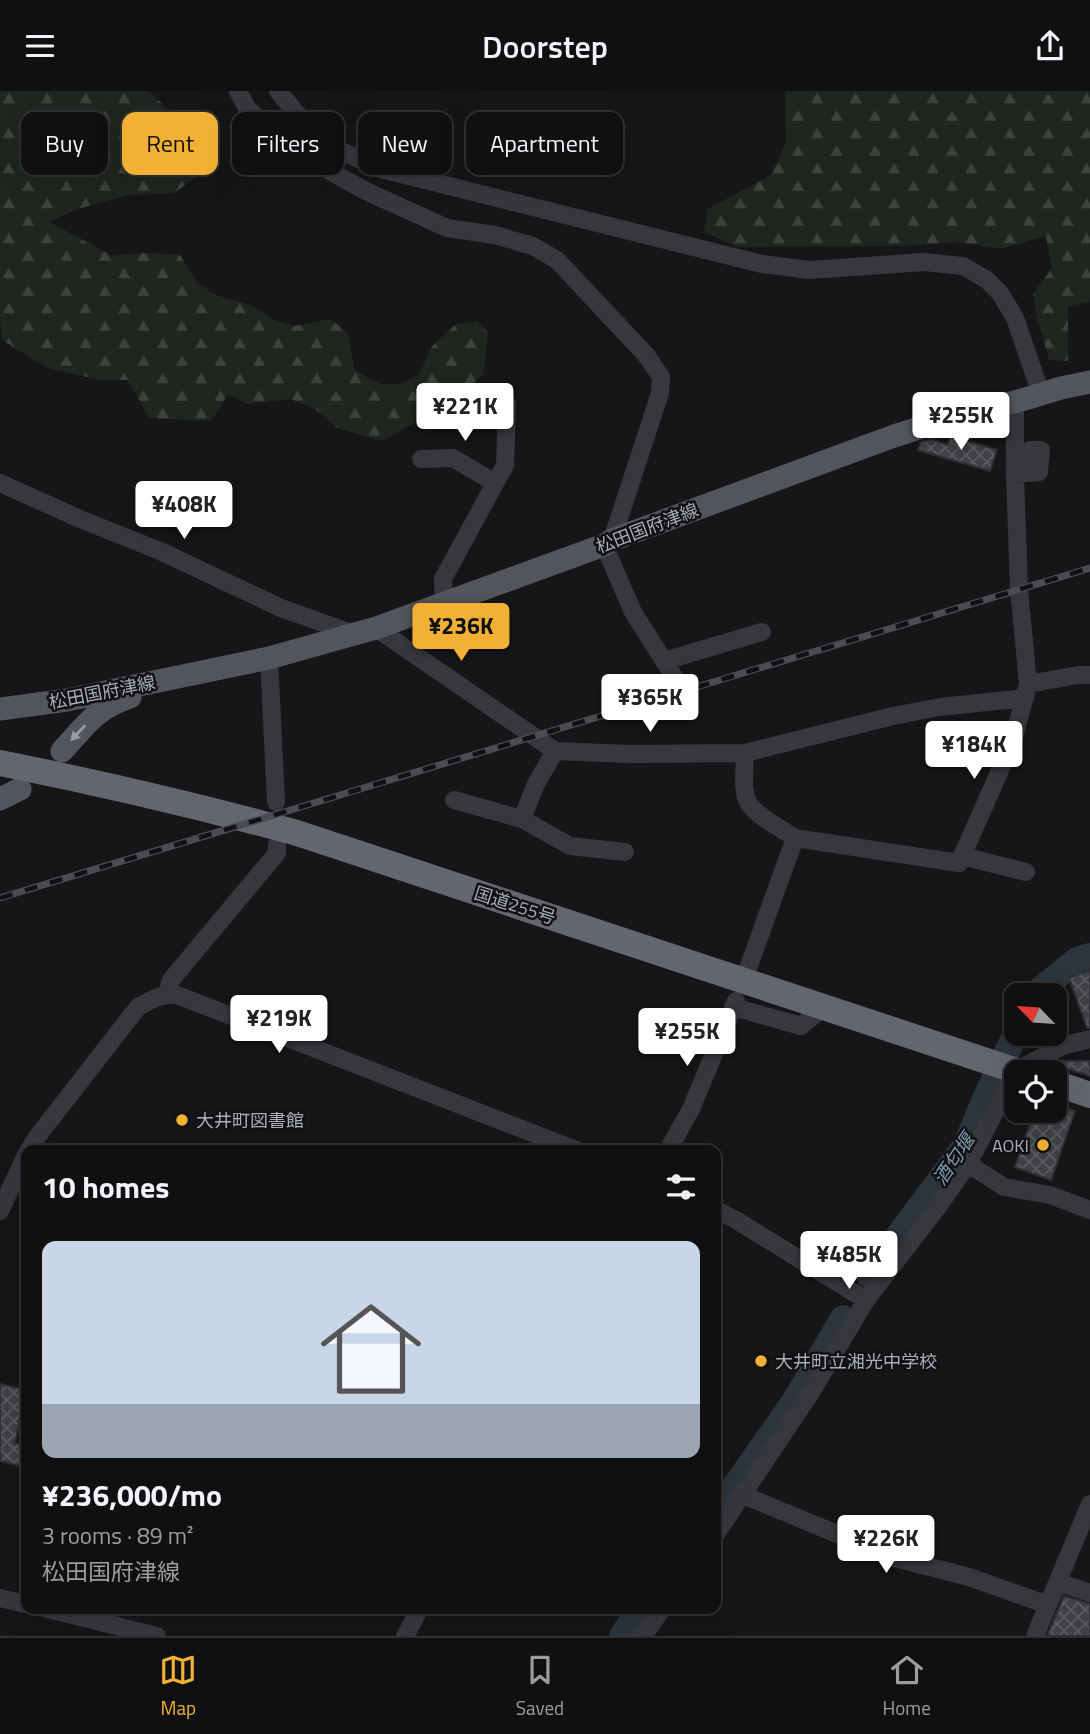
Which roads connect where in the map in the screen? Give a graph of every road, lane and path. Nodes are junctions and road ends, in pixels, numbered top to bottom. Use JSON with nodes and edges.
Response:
{"nodes":[{"id":1,"x":238,"y":91,"type":"edge"},
{"id":2,"x":278,"y":91,"type":"edge"},
{"id":3,"x":1090,"y":382,"type":"edge"},
{"id":4,"x":1041,"y":394,"type":"junction"},
{"id":5,"x":1015,"y":402,"type":"junction"},
{"id":6,"x":507,"y":404,"type":"dead end"},
{"id":7,"x":421,"y":459,"type":"dead end"},
{"id":8,"x":0,"y":483,"type":"edge"},
{"id":9,"x":495,"y":483,"type":"junction"},
{"id":10,"x":608,"y":543,"type":"junction"},
{"id":11,"x":444,"y":603,"type":"junction"},
{"id":12,"x":365,"y":631,"type":"junction"},
{"id":13,"x":762,"y":632,"type":"dead end"},
{"id":14,"x":269,"y":658,"type":"junction"},
{"id":15,"x":664,"y":661,"type":"junction"},
{"id":16,"x":203,"y":672,"type":"junction"},
{"id":17,"x":1090,"y":675,"type":"edge"},
{"id":18,"x":678,"y":683,"type":"dead end"},
{"id":19,"x":1027,"y":691,"type":"junction"},
{"id":20,"x":0,"y":709,"type":"edge"},
{"id":21,"x":62,"y":751,"type":"dead end"},
{"id":22,"x":555,"y":751,"type":"junction"},
{"id":23,"x":745,"y":753,"type":"junction"},
{"id":24,"x":0,"y":763,"type":"edge"},
{"id":25,"x":454,"y":800,"type":"dead end"},
{"id":26,"x":276,"y":802,"type":"dead end"},
{"id":27,"x":522,"y":819,"type":"junction"},
{"id":28,"x":795,"y":838,"type":"junction"},
{"id":29,"x":287,"y":839,"type":"junction"},
{"id":30,"x":625,"y":852,"type":"dead end"},
{"id":31,"x":962,"y":856,"type":"junction"},
{"id":32,"x":1026,"y":872,"type":"dead end"},
{"id":33,"x":747,"y":971,"type":"dead end"},
{"id":34,"x":167,"y":993,"type":"junction"},
{"id":35,"x":824,"y":1007,"type":"junction"},
{"id":36,"x":1090,"y":1039,"type":"edge"},
{"id":37,"x":1028,"y":1060,"type":"edge"},
{"id":38,"x":1004,"y":1067,"type":"edge"},
{"id":39,"x":1004,"y":1078,"type":"edge"},
{"id":40,"x":1067,"y":1087,"type":"edge"},
{"id":41,"x":1090,"y":1095,"type":"edge"},
{"id":42,"x":32,"y":1145,"type":"edge"},
{"id":43,"x":563,"y":1145,"type":"edge"},
{"id":44,"x":671,"y":1145,"type":"edge"},
{"id":45,"x":968,"y":1164,"type":"junction"},
{"id":46,"x":21,"y":1166,"type":"edge"},
{"id":47,"x":1090,"y":1210,"type":"edge"},
{"id":48,"x":0,"y":1211,"type":"edge"},
{"id":49,"x":721,"y":1212,"type":"edge"},
{"id":50,"x":866,"y":1300,"type":"junction"},
{"id":51,"x":743,"y":1495,"type":"junction"},
{"id":52,"x":1090,"y":1504,"type":"edge"},
{"id":53,"x":721,"y":1527,"type":"edge"},
{"id":54,"x":1082,"y":1543,"type":"edge"},
{"id":55,"x":1058,"y":1582,"type":"junction"},
{"id":56,"x":1090,"y":1593,"type":"edge"},
{"id":57,"x":0,"y":1598,"type":"edge"},
{"id":58,"x":21,"y":1603,"type":"edge"},
{"id":59,"x":1048,"y":1605,"type":"junction"},
{"id":60,"x":68,"y":1614,"type":"edge"},
{"id":61,"x":417,"y":1614,"type":"edge"},
{"id":62,"x":659,"y":1614,"type":"edge"},
{"id":63,"x":157,"y":1636,"type":"edge"},
{"id":64,"x":405,"y":1636,"type":"edge"},
{"id":65,"x":643,"y":1636,"type":"edge"},
{"id":66,"x":1035,"y":1636,"type":"edge"}],
"edges":[{"from":1,"to":10,"type":"street"},
{"from":2,"to":4,"type":"street"},
{"from":3,"to":4,"type":"main road","name":"松田国府津線"},
{"from":4,"to":5,"type":"main road","name":"松田国府津線"},
{"from":5,"to":10,"type":"main road","name":"松田国府津線"},
{"from":5,"to":19,"type":"street"},
{"from":6,"to":9,"type":"street"},
{"from":7,"to":9,"type":"street"},
{"from":8,"to":12,"type":"street"},
{"from":9,"to":11,"type":"street"},
{"from":10,"to":11,"type":"main road","name":"松田国府津線"},
{"from":10,"to":15,"type":"street"},
{"from":11,"to":12,"type":"main road","name":"松田国府津線"},
{"from":12,"to":14,"type":"main road","name":"松田国府津線"},
{"from":12,"to":22,"type":"street"},
{"from":13,"to":15,"type":"street"},
{"from":14,"to":16,"type":"main road","name":"松田国府津線"},
{"from":14,"to":26,"type":"street"},
{"from":15,"to":18,"type":"street"},
{"from":16,"to":20,"type":"main road","name":"松田国府津線"},
{"from":16,"to":21,"type":"main road","name":"松田国府津線","one_way":true},
{"from":17,"to":19,"type":"street"},
{"from":19,"to":23,"type":"street"},
{"from":19,"to":31,"type":"street"},
{"from":22,"to":23,"type":"street"},
{"from":22,"to":27,"type":"street"},
{"from":23,"to":28,"type":"street"},
{"from":24,"to":29,"type":"highway","name":"国道255号"},
{"from":25,"to":27,"type":"street"},
{"from":27,"to":30,"type":"street"},
{"from":28,"to":31,"type":"street"},
{"from":28,"to":33,"type":"street"},
{"from":29,"to":34,"type":"street"},
{"from":29,"to":35,"type":"highway","name":"国道255号"},
{"from":31,"to":32,"type":"street"},
{"from":34,"to":42,"type":"street"},
{"from":34,"to":43,"type":"street"},
{"from":35,"to":38,"type":"highway","name":"国道255号"},
{"from":35,"to":44,"type":"street"},
{"from":36,"to":37,"type":"street"},
{"from":39,"to":45,"type":"street"},
{"from":40,"to":41,"type":"highway"},
{"from":45,"to":47,"type":"street"},
{"from":45,"to":50,"type":"street"},
{"from":46,"to":48,"type":"street"},
{"from":49,"to":50,"type":"street"},
{"from":50,"to":51,"type":"street"},
{"from":51,"to":53,"type":"street"},
{"from":51,"to":59,"type":"street"},
{"from":52,"to":54,"type":"street"},
{"from":54,"to":55,"type":"street"},
{"from":55,"to":56,"type":"street"},
{"from":55,"to":59,"type":"street"},
{"from":57,"to":58,"type":"street"},
{"from":59,"to":66,"type":"street"},
{"from":60,"to":63,"type":"street"},
{"from":61,"to":64,"type":"street"},
{"from":62,"to":65,"type":"street"}]}
